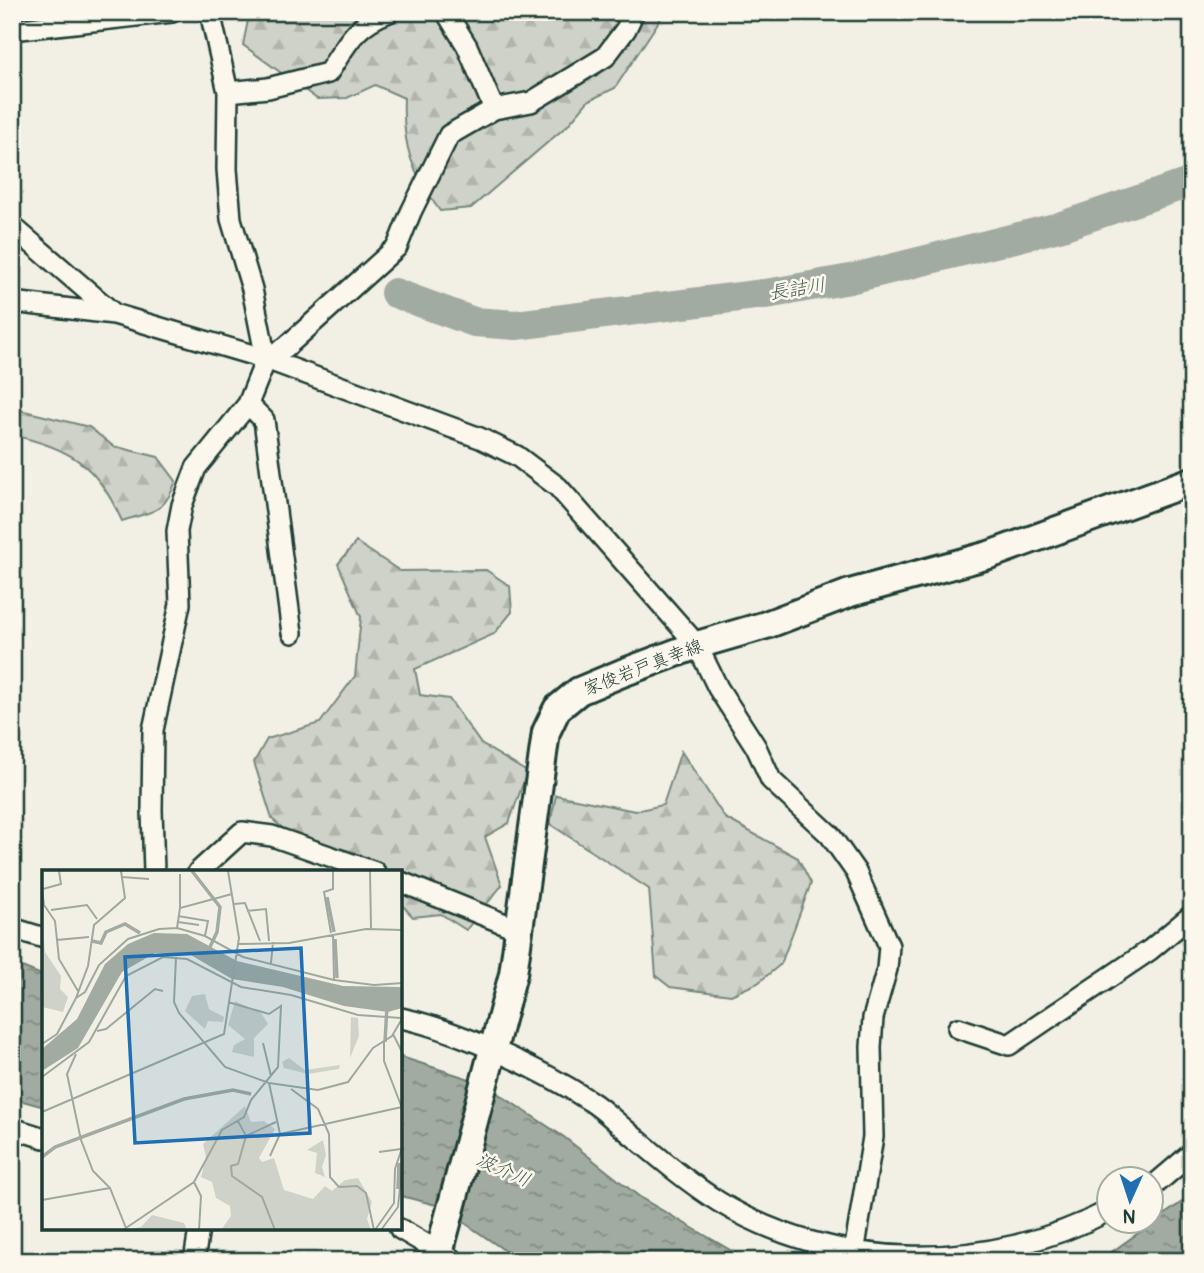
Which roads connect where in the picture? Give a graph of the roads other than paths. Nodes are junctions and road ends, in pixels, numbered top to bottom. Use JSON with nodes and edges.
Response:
{"nodes":[{"id":1,"x":172,"y":12,"type":"edge"},
{"id":2,"x":210,"y":12,"type":"edge"},
{"id":3,"x":389,"y":12,"type":"edge"},
{"id":4,"x":446,"y":12,"type":"edge"},
{"id":5,"x":634,"y":12,"type":"edge"},
{"id":6,"x":12,"y":30,"type":"edge"},
{"id":7,"x":228,"y":92,"type":"junction"},
{"id":8,"x":494,"y":109,"type":"junction"},
{"id":9,"x":12,"y":226,"type":"edge"},
{"id":10,"x":12,"y":302,"type":"edge"},
{"id":11,"x":114,"y":314,"type":"junction"},
{"id":12,"x":266,"y":359,"type":"junction"},
{"id":13,"x":248,"y":404,"type":"junction"},
{"id":14,"x":1192,"y":481,"type":"edge"},
{"id":15,"x":292,"y":633,"type":"dead end"},
{"id":16,"x":696,"y":645,"type":"junction"},
{"id":17,"x":154,"y":870,"type":"edge"},
{"id":18,"x":200,"y":870,"type":"edge"},
{"id":19,"x":369,"y":870,"type":"edge"},
{"id":20,"x":402,"y":882,"type":"edge"},
{"id":21,"x":1192,"y":915,"type":"edge"},
{"id":22,"x":12,"y":928,"type":"edge"},
{"id":23,"x":520,"y":930,"type":"junction"},
{"id":24,"x":42,"y":937,"type":"edge"},
{"id":25,"x":402,"y":1018,"type":"edge"},
{"id":26,"x":958,"y":1028,"type":"dead end"},
{"id":27,"x":492,"y":1055,"type":"junction"},
{"id":28,"x":12,"y":1128,"type":"edge"},
{"id":29,"x":42,"y":1137,"type":"edge"},
{"id":30,"x":1192,"y":1153,"type":"edge"},
{"id":31,"x":1166,"y":1175,"type":"edge"},
{"id":32,"x":1096,"y":1216,"type":"edge"},
{"id":33,"x":402,"y":1230,"type":"edge"},
{"id":34,"x":199,"y":1231,"type":"edge"},
{"id":35,"x":443,"y":1253,"type":"edge"},
{"id":36,"x":854,"y":1253,"type":"junction"},
{"id":37,"x":194,"y":1261,"type":"edge"}],
"edges":[{"from":1,"to":6,"type":"street"},
{"from":2,"to":7,"type":"street"},
{"from":3,"to":7,"type":"street"},
{"from":4,"to":8,"type":"street"},
{"from":5,"to":8,"type":"street"},
{"from":7,"to":12,"type":"street"},
{"from":8,"to":12,"type":"street"},
{"from":9,"to":11,"type":"street"},
{"from":10,"to":11,"type":"street"},
{"from":11,"to":12,"type":"street"},
{"from":12,"to":13,"type":"street"},
{"from":12,"to":16,"type":"street"},
{"from":13,"to":15,"type":"street"},
{"from":13,"to":17,"type":"street"},
{"from":14,"to":16,"type":"main road","name":"家俊岩戸真幸線"},
{"from":16,"to":23,"type":"main road","name":"家俊岩戸真幸線"},
{"from":16,"to":36,"type":"street"},
{"from":18,"to":19,"type":"street"},
{"from":20,"to":23,"type":"street"},
{"from":21,"to":26,"type":"street"},
{"from":22,"to":24,"type":"street"},
{"from":23,"to":27,"type":"main road","name":"家俊岩戸真幸線"},
{"from":25,"to":27,"type":"street"},
{"from":27,"to":35,"type":"main road","name":"家俊岩戸真幸線"},
{"from":27,"to":36,"type":"street"},
{"from":28,"to":29,"type":"street"},
{"from":30,"to":31,"type":"street"},
{"from":32,"to":36,"type":"street"},
{"from":33,"to":35,"type":"street"},
{"from":34,"to":37,"type":"street"}]}
